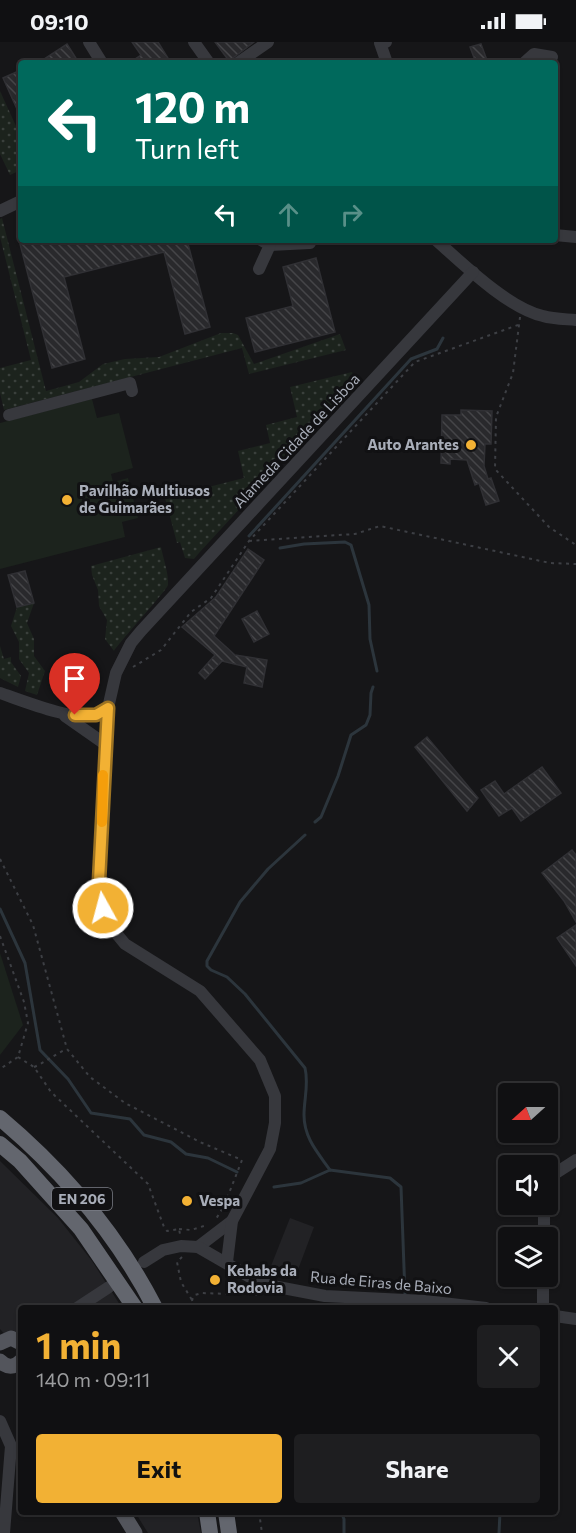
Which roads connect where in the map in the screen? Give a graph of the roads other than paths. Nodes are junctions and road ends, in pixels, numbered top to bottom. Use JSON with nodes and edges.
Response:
{"nodes":[{"id":1,"x":89,"y":42,"type":"edge"},
{"id":2,"x":194,"y":42,"type":"edge"},
{"id":3,"x":268,"y":42,"type":"edge"},
{"id":4,"x":386,"y":42,"type":"edge"},
{"id":5,"x":552,"y":57,"type":"dead end"},
{"id":6,"x":100,"y":60,"type":"edge"},
{"id":7,"x":207,"y":60,"type":"edge"},
{"id":8,"x":242,"y":60,"type":"edge"},
{"id":9,"x":386,"y":60,"type":"edge"},
{"id":10,"x":527,"y":60,"type":"edge"},
{"id":11,"x":18,"y":202,"type":"edge"},
{"id":12,"x":0,"y":211,"type":"edge"},
{"id":13,"x":558,"y":236,"type":"edge"},
{"id":14,"x":575,"y":238,"type":"edge"},
{"id":15,"x":266,"y":243,"type":"edge"},
{"id":16,"x":439,"y":243,"type":"edge"},
{"id":17,"x":259,"y":269,"type":"dead end"},
{"id":18,"x":473,"y":272,"type":"junction"},
{"id":19,"x":576,"y":320,"type":"edge"},
{"id":20,"x":132,"y":391,"type":"dead end"},
{"id":21,"x":9,"y":415,"type":"dead end"},
{"id":22,"x":0,"y":693,"type":"edge"},
{"id":23,"x":108,"y":708,"type":"junction"},
{"id":24,"x":56,"y":711,"type":"junction"},
{"id":25,"x":105,"y":744,"type":"junction"},
{"id":26,"x":0,"y":1118,"type":"edge"},
{"id":27,"x":0,"y":1144,"type":"edge"},
{"id":28,"x":576,"y":1160,"type":"edge"},
{"id":29,"x":558,"y":1172,"type":"edge"},
{"id":30,"x":232,"y":1221,"type":"junction"},
{"id":31,"x":198,"y":1247,"type":"junction"},
{"id":32,"x":144,"y":1262,"type":"dead end"},
{"id":33,"x":227,"y":1262,"type":"junction"},
{"id":34,"x":109,"y":1287,"type":"dead end"},
{"id":35,"x":543,"y":1287,"type":"edge"},
{"id":36,"x":82,"y":1305,"type":"edge"},
{"id":37,"x":133,"y":1305,"type":"edge"},
{"id":38,"x":153,"y":1305,"type":"edge"},
{"id":39,"x":460,"y":1305,"type":"edge"},
{"id":40,"x":543,"y":1305,"type":"edge"},
{"id":41,"x":558,"y":1316,"type":"edge"},
{"id":42,"x":576,"y":1319,"type":"edge"},
{"id":43,"x":18,"y":1341,"type":"edge"},
{"id":44,"x":0,"y":1343,"type":"edge"},
{"id":45,"x":18,"y":1364,"type":"edge"},
{"id":46,"x":2,"y":1367,"type":"edge"},
{"id":47,"x":0,"y":1421,"type":"edge"},
{"id":48,"x":124,"y":1515,"type":"edge"},
{"id":49,"x":207,"y":1515,"type":"edge"},
{"id":50,"x":226,"y":1515,"type":"edge"},
{"id":51,"x":4,"y":1533,"type":"edge"},
{"id":52,"x":135,"y":1533,"type":"edge"},
{"id":53,"x":210,"y":1533,"type":"edge"},
{"id":54,"x":229,"y":1533,"type":"edge"}],
"edges":[{"from":1,"to":6,"type":"street"},
{"from":2,"to":7,"type":"street"},
{"from":3,"to":8,"type":"street"},
{"from":4,"to":9,"type":"street"},
{"from":5,"to":10,"type":"street"},
{"from":11,"to":12,"type":"street"},
{"from":13,"to":14,"type":"street"},
{"from":15,"to":17,"type":"street"},
{"from":16,"to":18,"type":"street"},
{"from":18,"to":19,"type":"street"},
{"from":18,"to":23,"type":"street","name":"Alameda Cidade de Lisboa"},
{"from":20,"to":21,"type":"street"},
{"from":22,"to":24,"type":"street"},
{"from":23,"to":24,"type":"street"},
{"from":23,"to":25,"type":"street","name":"Alameda Cidade de Lisboa"},
{"from":24,"to":25,"type":"street"},
{"from":25,"to":30,"type":"street","name":"Alameda Cidade de Lisboa"},
{"from":26,"to":38,"type":"highway","number":"EN 206"},
{"from":27,"to":37,"type":"highway","number":"EN 206"},
{"from":28,"to":29,"type":"street"},
{"from":30,"to":31,"type":"street","name":"Alameda Cidade de Lisboa"},
{"from":30,"to":33,"type":"street","name":"Alameda Cidade de Lisboa"},
{"from":31,"to":32,"type":"street"},
{"from":31,"to":33,"type":"street","name":"Rua de Eiras de Baixo"},
{"from":33,"to":39,"type":"street","name":"Rua de Eiras de Baixo"},
{"from":34,"to":36,"type":"street"},
{"from":35,"to":40,"type":"street"},
{"from":41,"to":42,"type":"street"},
{"from":43,"to":44,"type":"main road"},
{"from":45,"to":46,"type":"main road"},
{"from":47,"to":51,"type":"street"},
{"from":48,"to":52,"type":"main road"},
{"from":49,"to":53,"type":"highway"},
{"from":50,"to":54,"type":"highway"}]}
